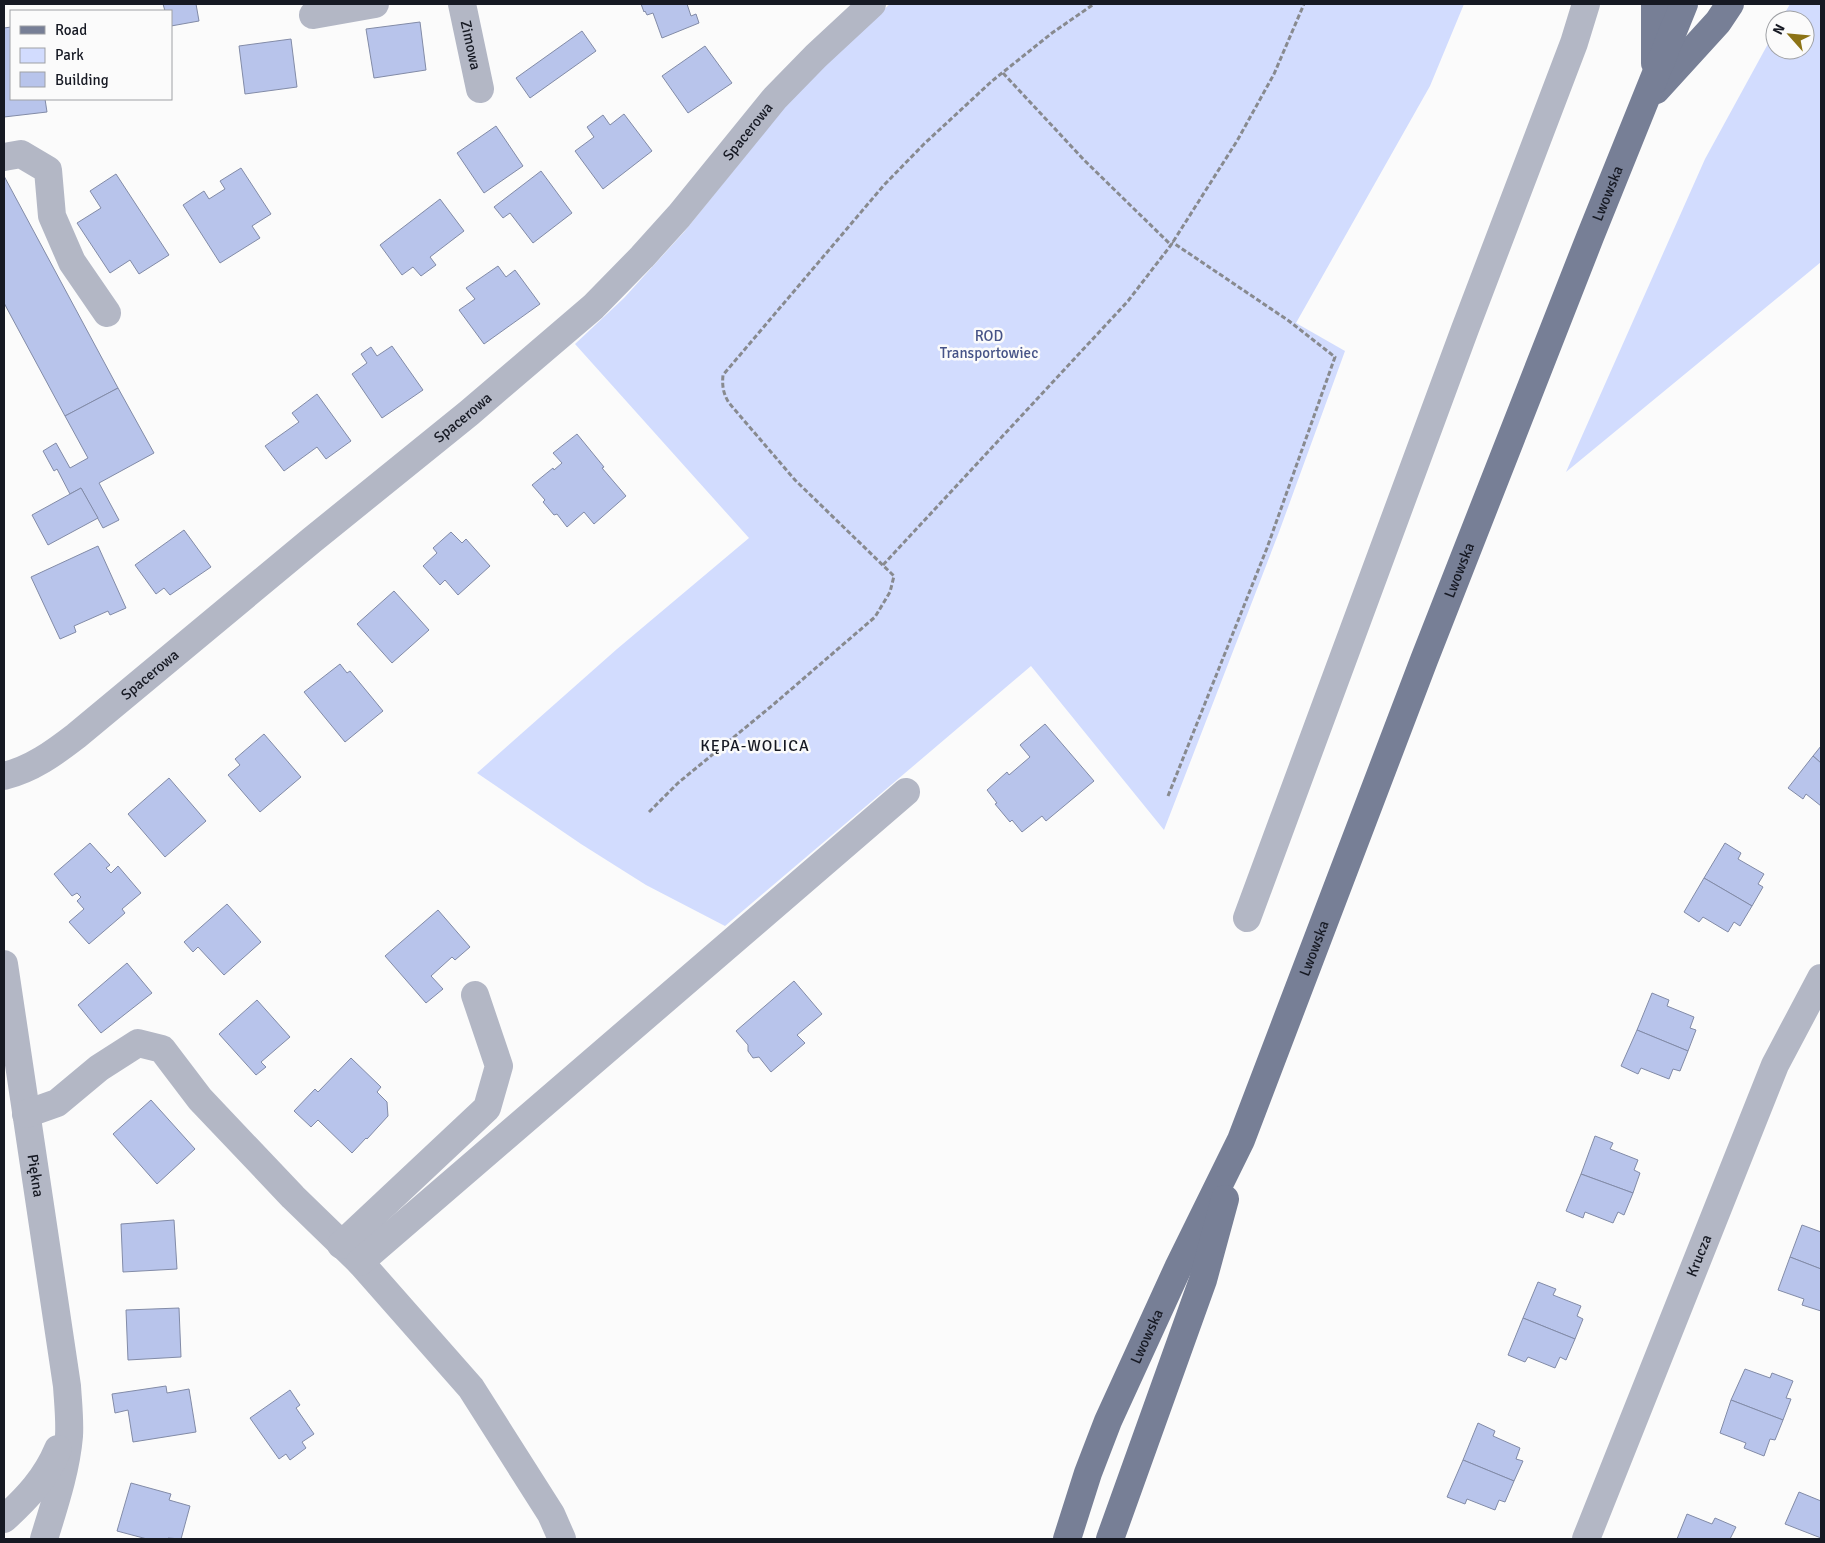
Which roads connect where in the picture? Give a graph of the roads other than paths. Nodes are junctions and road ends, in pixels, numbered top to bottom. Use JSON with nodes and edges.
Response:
{"nodes":[{"id":1,"x":375,"y":4,"type":"edge"},
{"id":2,"x":462,"y":4,"type":"edge"},
{"id":3,"x":872,"y":4,"type":"edge"},
{"id":4,"x":1586,"y":4,"type":"edge"},
{"id":5,"x":1655,"y":4,"type":"edge"},
{"id":6,"x":1684,"y":4,"type":"edge"},
{"id":7,"x":1730,"y":4,"type":"edge"},
{"id":8,"x":313,"y":15,"type":"dead end"},
{"id":9,"x":1655,"y":77,"type":"junction"},
{"id":10,"x":480,"y":89,"type":"dead end"},
{"id":11,"x":1645,"y":102,"type":"junction"},
{"id":12,"x":4,"y":157,"type":"edge"},
{"id":13,"x":107,"y":313,"type":"dead end"},
{"id":14,"x":4,"y":776,"type":"edge"},
{"id":15,"x":906,"y":792,"type":"dead end"},
{"id":16,"x":1248,"y":918,"type":"dead end"},
{"id":17,"x":4,"y":964,"type":"edge"},
{"id":18,"x":1821,"y":978,"type":"edge"},
{"id":19,"x":475,"y":995,"type":"dead end"},
{"id":20,"x":26,"y":1114,"type":"junction"},
{"id":21,"x":1241,"y":1140,"type":"junction"},
{"id":22,"x":351,"y":1253,"type":"junction"},
{"id":23,"x":67,"y":1386,"type":"junction"},
{"id":24,"x":4,"y":1519,"type":"edge"},
{"id":25,"x":44,"y":1539,"type":"edge"},
{"id":26,"x":562,"y":1539,"type":"edge"},
{"id":27,"x":1067,"y":1539,"type":"edge"},
{"id":28,"x":1110,"y":1539,"type":"edge"},
{"id":29,"x":1586,"y":1539,"type":"edge"}],
"edges":[{"from":1,"to":8,"type":"street"},
{"from":2,"to":10,"type":"street","name":"Zimowa"},
{"from":3,"to":14,"type":"street","name":"Spacerowa"},
{"from":4,"to":16,"type":"street"},
{"from":5,"to":9,"type":"main road"},
{"from":6,"to":9,"type":"main road","name":"Lwowska"},
{"from":7,"to":11,"type":"main road"},
{"from":9,"to":11,"type":"main road","name":"Lwowska"},
{"from":11,"to":21,"type":"main road","name":"Lwowska"},
{"from":12,"to":13,"type":"street"},
{"from":15,"to":22,"type":"street"},
{"from":17,"to":20,"type":"street","name":"Piękna"},
{"from":18,"to":29,"type":"street","name":"Krucza"},
{"from":19,"to":22,"type":"street"},
{"from":20,"to":22,"type":"street"},
{"from":20,"to":23,"type":"street","name":"Piękna"},
{"from":21,"to":27,"type":"main road","name":"Lwowska"},
{"from":21,"to":28,"type":"main road","name":"Lwowska"},
{"from":22,"to":26,"type":"street"},
{"from":23,"to":24,"type":"street","name":"Piękna"},
{"from":23,"to":25,"type":"street","name":"Piękna"}]}
